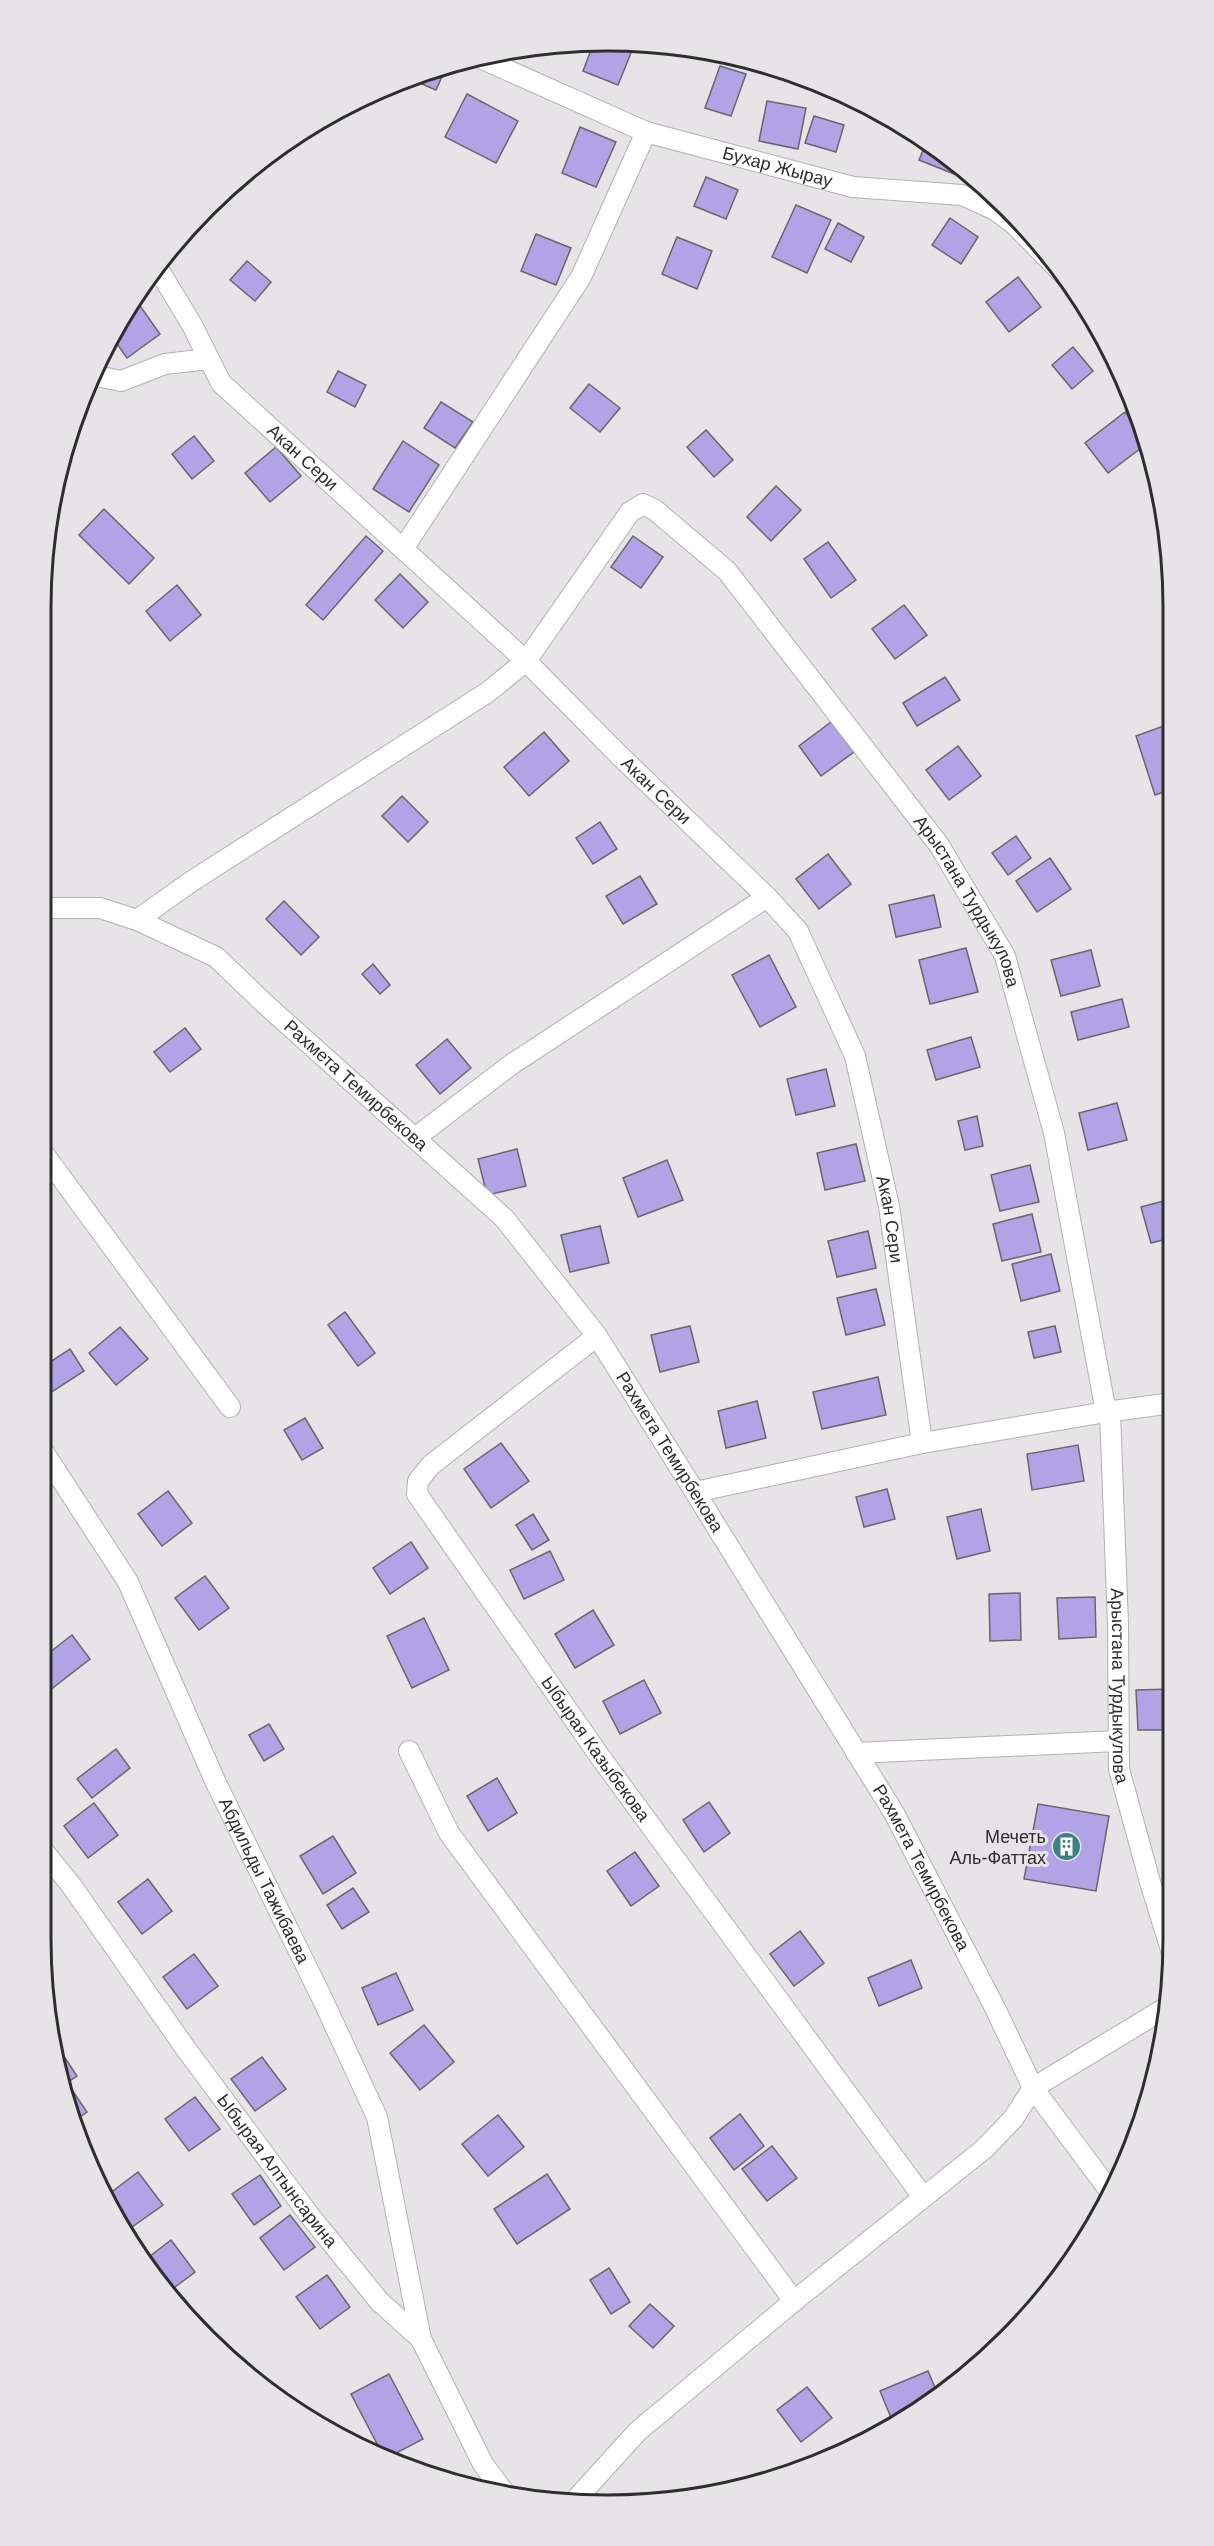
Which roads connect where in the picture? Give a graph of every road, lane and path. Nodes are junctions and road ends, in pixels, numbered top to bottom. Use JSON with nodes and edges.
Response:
{"nodes":[{"id":1,"x":492,"y":63,"type":"edge"},
{"id":2,"x":646,"y":132,"type":"junction"},
{"id":3,"x":999,"y":213,"type":"edge"},
{"id":4,"x":162,"y":275,"type":"edge"},
{"id":5,"x":209,"y":359,"type":"junction"},
{"id":6,"x":101,"y":377,"type":"edge"},
{"id":7,"x":403,"y":549,"type":"junction"},
{"id":8,"x":526,"y":661,"type":"junction"},
{"id":9,"x":767,"y":897,"type":"junction"},
{"id":10,"x":51,"y":908,"type":"edge"},
{"id":11,"x":137,"y":921,"type":"junction"},
{"id":12,"x":415,"y":1138,"type":"junction"},
{"id":13,"x":51,"y":1165,"type":"edge"},
{"id":14,"x":597,"y":1336,"type":"junction"},
{"id":15,"x":1163,"y":1405,"type":"edge"},
{"id":16,"x":230,"y":1407,"type":"dead end"},
{"id":17,"x":1108,"y":1412,"type":"junction"},
{"id":18,"x":922,"y":1443,"type":"junction"},
{"id":19,"x":51,"y":1465,"type":"edge"},
{"id":20,"x":695,"y":1492,"type":"junction"},
{"id":21,"x":1118,"y":1741,"type":"junction"},
{"id":22,"x":409,"y":1751,"type":"dead end"},
{"id":23,"x":856,"y":1752,"type":"junction"},
{"id":24,"x":51,"y":1861,"type":"edge"},
{"id":25,"x":1163,"y":1924,"type":"edge"},
{"id":26,"x":1158,"y":2012,"type":"edge"},
{"id":27,"x":1033,"y":2088,"type":"junction"},
{"id":28,"x":1106,"y":2186,"type":"edge"},
{"id":29,"x":923,"y":2197,"type":"junction"},
{"id":30,"x":794,"y":2301,"type":"junction"},
{"id":31,"x":421,"y":2339,"type":"junction"},
{"id":32,"x":498,"y":2484,"type":"edge"},
{"id":33,"x":580,"y":2494,"type":"edge"}],
"edges":[{"from":1,"to":2,"type":"street","name":"Бухар Жырау"},
{"from":2,"to":3,"type":"street","name":"Бухар Жырау"},
{"from":2,"to":7,"type":"street"},
{"from":4,"to":5,"type":"street","name":"Акан Сери"},
{"from":5,"to":6,"type":"street"},
{"from":5,"to":7,"type":"street","name":"Акан Сери"},
{"from":7,"to":8,"type":"street","name":"Акан Сери"},
{"from":8,"to":9,"type":"street","name":"Акан Сери"},
{"from":8,"to":11,"type":"street"},
{"from":8,"to":17,"type":"street","name":"Арыстана Турдыкулова"},
{"from":9,"to":12,"type":"street"},
{"from":9,"to":18,"type":"street","name":"Акан Сери"},
{"from":10,"to":11,"type":"street","name":"Рахмета Темирбекова"},
{"from":11,"to":12,"type":"street","name":"Рахмета Темирбекова"},
{"from":12,"to":14,"type":"street","name":"Рахмета Темирбекова"},
{"from":13,"to":16,"type":"street"},
{"from":14,"to":20,"type":"street","name":"Рахмета Темирбекова"},
{"from":14,"to":29,"type":"street","name":"Ыбырая Казыбекова"},
{"from":15,"to":17,"type":"street"},
{"from":17,"to":18,"type":"street"},
{"from":17,"to":21,"type":"street","name":"Арыстана Турдыкулова"},
{"from":18,"to":20,"type":"street"},
{"from":19,"to":31,"type":"street","name":"Абдильды Тажибаева"},
{"from":20,"to":23,"type":"street","name":"Рахмета Темирбекова"},
{"from":21,"to":23,"type":"street"},
{"from":21,"to":25,"type":"street","name":"Арыстана Турдыкулова"},
{"from":22,"to":30,"type":"street"},
{"from":23,"to":27,"type":"street","name":"Рахмета Темирбекова"},
{"from":24,"to":31,"type":"street","name":"Ыбырая Алтынсарина"},
{"from":26,"to":27,"type":"street"},
{"from":27,"to":28,"type":"street","name":"Рахмета Темирбекова"},
{"from":27,"to":29,"type":"street"},
{"from":29,"to":30,"type":"street"},
{"from":30,"to":33,"type":"street"},
{"from":31,"to":32,"type":"street","name":"Ыбырая Алтынсарина"}]}
